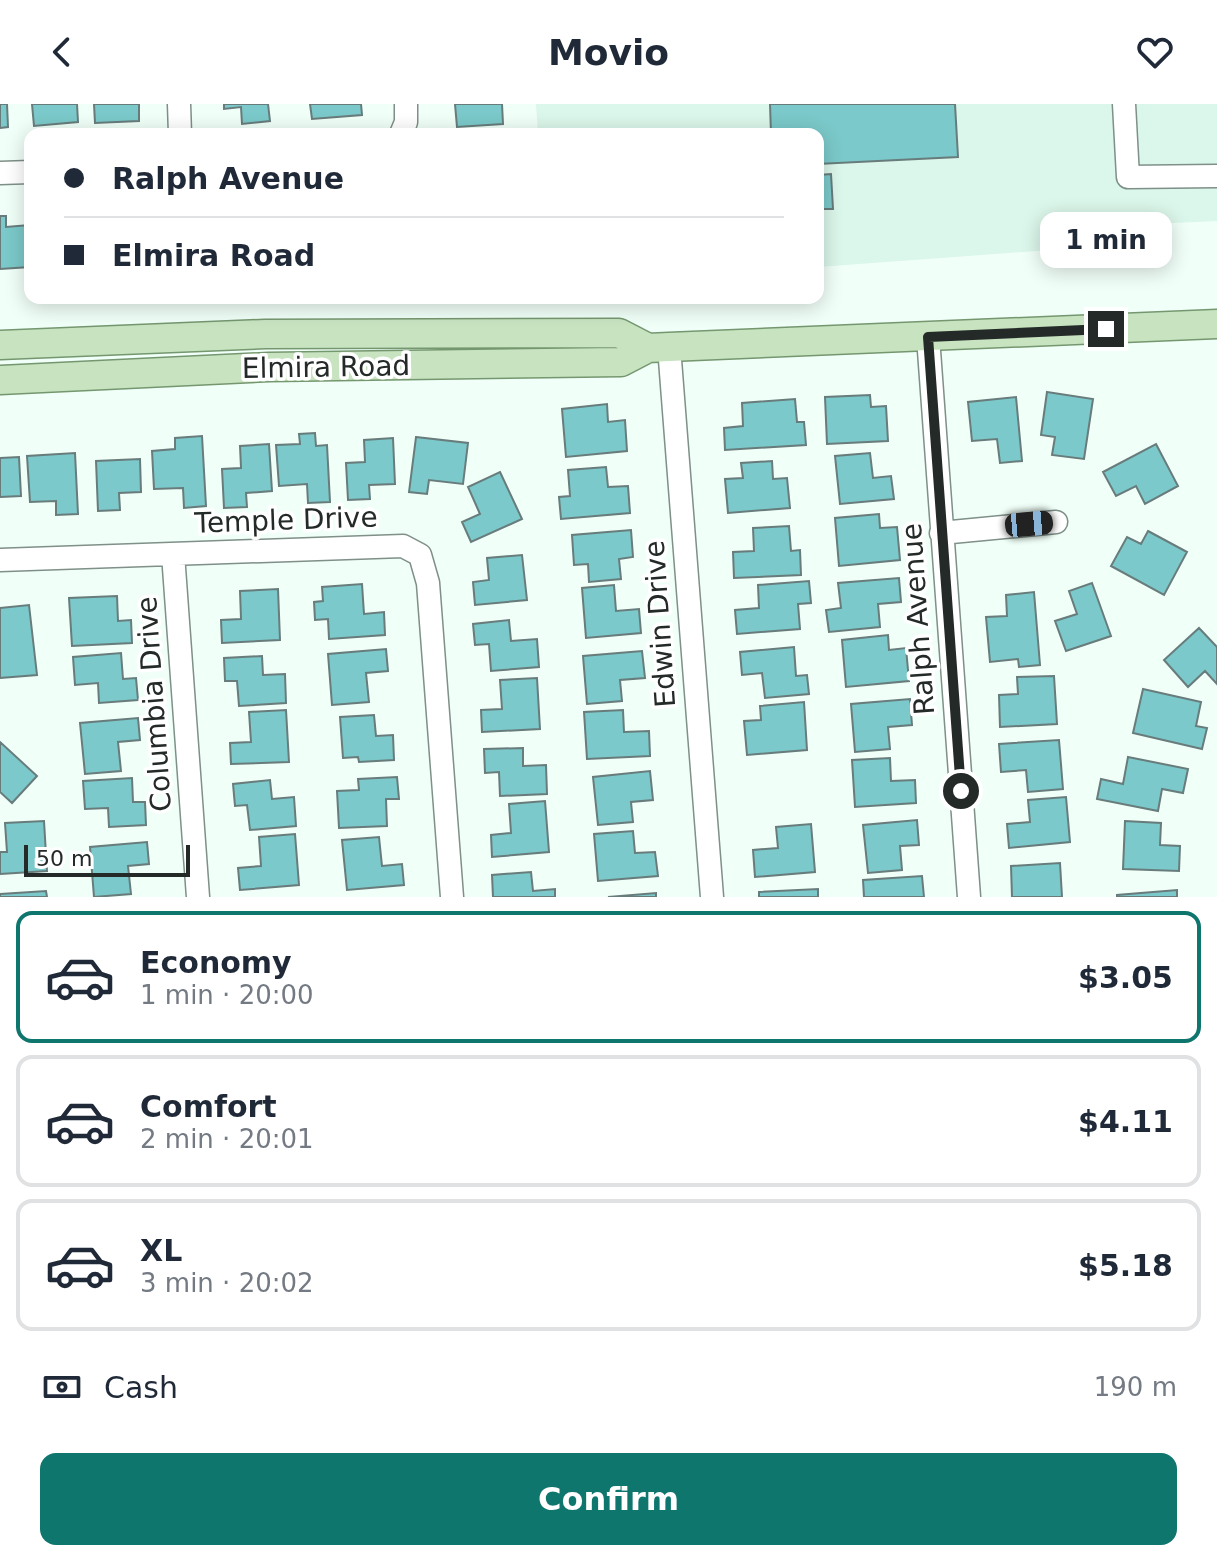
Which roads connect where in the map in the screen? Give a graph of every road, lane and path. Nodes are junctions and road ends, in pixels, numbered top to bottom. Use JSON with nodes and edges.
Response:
{"nodes":[{"id":1,"x":179,"y":104,"type":"edge"},
{"id":2,"x":406,"y":104,"type":"edge"},
{"id":3,"x":1124,"y":104,"type":"edge"},
{"id":4,"x":180,"y":128,"type":"edge"},
{"id":5,"x":404,"y":128,"type":"edge"},
{"id":6,"x":24,"y":172,"type":"edge"},
{"id":7,"x":0,"y":173,"type":"edge"},
{"id":8,"x":1217,"y":176,"type":"edge"},
{"id":9,"x":1217,"y":324,"type":"edge"},
{"id":10,"x":928,"y":337,"type":"junction"},
{"id":11,"x":0,"y":345,"type":"edge"},
{"id":12,"x":659,"y":347,"type":"junction"},
{"id":13,"x":0,"y":380,"type":"edge"},
{"id":14,"x":1056,"y":522,"type":"dead end"},
{"id":15,"x":941,"y":533,"type":"junction"},
{"id":16,"x":173,"y":554,"type":"junction"},
{"id":17,"x":0,"y":560,"type":"edge"},
{"id":18,"x":198,"y":897,"type":"edge"},
{"id":19,"x":452,"y":897,"type":"edge"},
{"id":20,"x":712,"y":897,"type":"edge"},
{"id":21,"x":969,"y":897,"type":"edge"}],
"edges":[{"from":1,"to":4,"type":"street"},
{"from":2,"to":5,"type":"street"},
{"from":3,"to":8,"type":"street"},
{"from":6,"to":7,"type":"street"},
{"from":9,"to":10,"type":"main road","name":"Elmira Road"},
{"from":10,"to":12,"type":"main road","name":"Elmira Road"},
{"from":10,"to":15,"type":"street","name":"Ralph Avenue"},
{"from":11,"to":12,"type":"main road","name":"Elmira Road"},
{"from":12,"to":13,"type":"main road","name":"Elmira Road"},
{"from":12,"to":20,"type":"street","name":"Edwin Drive"},
{"from":14,"to":15,"type":"street"},
{"from":15,"to":21,"type":"street","name":"Ralph Avenue"},
{"from":16,"to":17,"type":"street","name":"Temple Drive"},
{"from":16,"to":18,"type":"street","name":"Columbia Drive"},
{"from":16,"to":19,"type":"street","name":"Temple Drive"}]}
